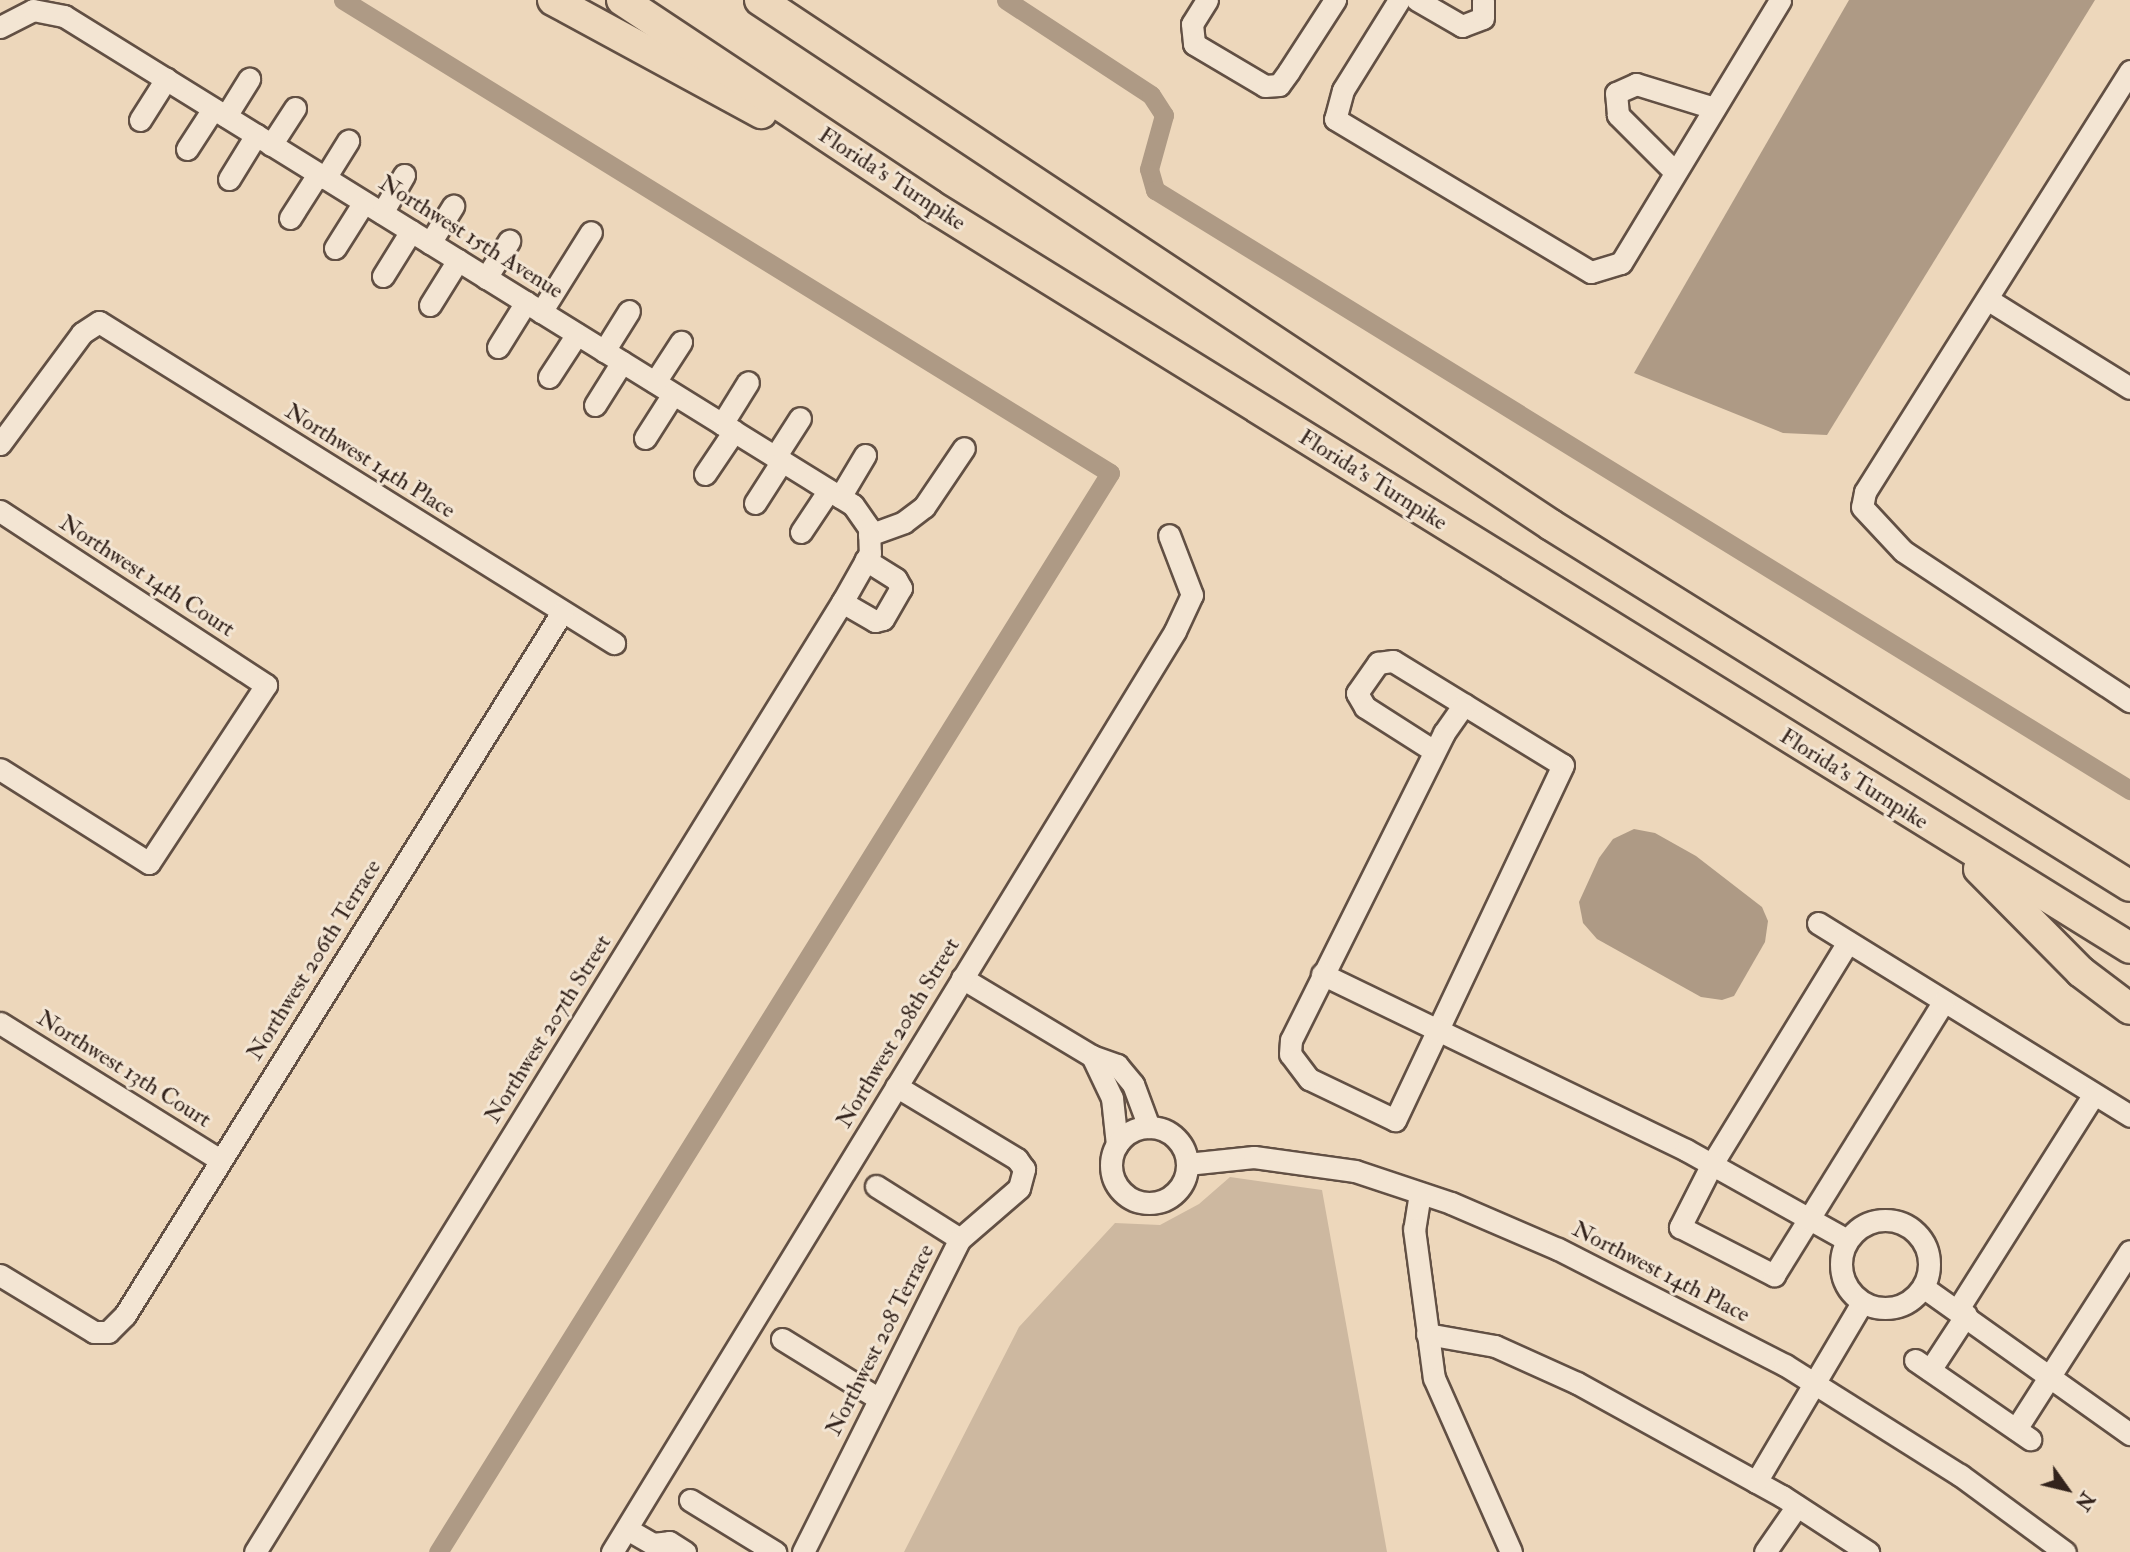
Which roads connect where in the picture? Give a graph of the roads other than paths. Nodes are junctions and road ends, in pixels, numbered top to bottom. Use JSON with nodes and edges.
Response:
{"nodes":[{"id":1,"x":553,"y":0,"type":"edge"},
{"id":2,"x":622,"y":0,"type":"edge"},
{"id":3,"x":760,"y":0,"type":"edge"},
{"id":4,"x":1206,"y":0,"type":"edge"},
{"id":5,"x":1335,"y":0,"type":"edge"},
{"id":6,"x":1399,"y":0,"type":"edge"},
{"id":7,"x":1417,"y":0,"type":"edge"},
{"id":8,"x":1483,"y":0,"type":"edge"},
{"id":9,"x":1780,"y":0,"type":"edge"},
{"id":10,"x":0,"y":27,"type":"edge"},
{"id":11,"x":2130,"y":71,"type":"edge"},
{"id":12,"x":166,"y":79,"type":"junction"},
{"id":13,"x":249,"y":79,"type":"dead end"},
{"id":14,"x":295,"y":108,"type":"dead end"},
{"id":15,"x":1714,"y":108,"type":"junction"},
{"id":16,"x":219,"y":113,"type":"junction"},
{"id":17,"x":140,"y":120,"type":"dead end"},
{"id":18,"x":264,"y":140,"type":"junction"},
{"id":19,"x":348,"y":141,"type":"dead end"},
{"id":20,"x":187,"y":149,"type":"dead end"},
{"id":21,"x":1675,"y":172,"type":"junction"},
{"id":22,"x":404,"y":175,"type":"dead end"},
{"id":23,"x":321,"y":176,"type":"junction"},
{"id":24,"x":229,"y":178,"type":"dead end"},
{"id":25,"x":930,"y":205,"type":"junction"},
{"id":26,"x":453,"y":206,"type":"dead end"},
{"id":27,"x":373,"y":207,"type":"junction"},
{"id":28,"x":290,"y":218,"type":"dead end"},
{"id":29,"x":411,"y":231,"type":"junction"},
{"id":30,"x":591,"y":232,"type":"dead end"},
{"id":31,"x":509,"y":241,"type":"dead end"},
{"id":32,"x":430,"y":243,"type":"junction"},
{"id":33,"x":335,"y":248,"type":"dead end"},
{"id":34,"x":458,"y":260,"type":"junction"},
{"id":35,"x":383,"y":276,"type":"dead end"},
{"id":36,"x":486,"y":278,"type":"junction"},
{"id":37,"x":1987,"y":299,"type":"junction"},
{"id":38,"x":430,"y":305,"type":"dead end"},
{"id":39,"x":533,"y":307,"type":"junction"},
{"id":40,"x":629,"y":311,"type":"dead end"},
{"id":41,"x":577,"y":334,"type":"junction"},
{"id":42,"x":681,"y":342,"type":"dead end"},
{"id":43,"x":498,"y":347,"type":"dead end"},
{"id":44,"x":613,"y":356,"type":"junction"},
{"id":45,"x":549,"y":377,"type":"dead end"},
{"id":46,"x":748,"y":382,"type":"dead end"},
{"id":47,"x":664,"y":388,"type":"junction"},
{"id":48,"x":2130,"y":388,"type":"edge"},
{"id":49,"x":595,"y":405,"type":"dead end"},
{"id":50,"x":800,"y":418,"type":"dead end"},
{"id":51,"x":728,"y":427,"type":"junction"},
{"id":52,"x":645,"y":438,"type":"dead end"},
{"id":53,"x":0,"y":444,"type":"edge"},
{"id":54,"x":964,"y":449,"type":"dead end"},
{"id":55,"x":865,"y":455,"type":"dead end"},
{"id":56,"x":779,"y":459,"type":"junction"},
{"id":57,"x":705,"y":474,"type":"dead end"},
{"id":58,"x":834,"y":493,"type":"junction"},
{"id":59,"x":755,"y":503,"type":"dead end"},
{"id":60,"x":0,"y":511,"type":"edge"},
{"id":61,"x":869,"y":531,"type":"junction"},
{"id":62,"x":801,"y":533,"type":"dead end"},
{"id":63,"x":1169,"y":536,"type":"dead end"},
{"id":64,"x":866,"y":560,"type":"junction"},
{"id":65,"x":842,"y":602,"type":"junction"},
{"id":66,"x":562,"y":612,"type":"junction"},
{"id":67,"x":614,"y":643,"type":"dead end"},
{"id":68,"x":2130,"y":701,"type":"edge"},
{"id":69,"x":1464,"y":704,"type":"junction"},
{"id":70,"x":1434,"y":751,"type":"junction"},
{"id":71,"x":0,"y":769,"type":"edge"},
{"id":72,"x":1944,"y":834,"type":"junction"},
{"id":73,"x":2084,"y":857,"type":"junction"},
{"id":74,"x":2130,"y":878,"type":"edge"},
{"id":75,"x":2130,"y":886,"type":"edge"},
{"id":76,"x":1818,"y":923,"type":"dead end"},
{"id":77,"x":1848,"y":942,"type":"junction"},
{"id":78,"x":2130,"y":948,"type":"edge"},
{"id":79,"x":1322,"y":974,"type":"junction"},
{"id":80,"x":962,"y":978,"type":"junction"},
{"id":81,"x":1944,"y":1001,"type":"junction"},
{"id":82,"x":2130,"y":1009,"type":"edge"},
{"id":83,"x":0,"y":1023,"type":"edge"},
{"id":84,"x":1437,"y":1030,"type":"junction"},
{"id":85,"x":1092,"y":1056,"type":"junction"},
{"id":86,"x":896,"y":1086,"type":"junction"},
{"id":87,"x":2094,"y":1094,"type":"junction"},
{"id":88,"x":2130,"y":1116,"type":"edge"},
{"id":89,"x":1149,"y":1127,"type":"junction"},
{"id":90,"x":1117,"y":1145,"type":"junction"},
{"id":91,"x":220,"y":1160,"type":"junction"},
{"id":92,"x":1187,"y":1164,"type":"junction"},
{"id":93,"x":1712,"y":1164,"type":"junction"},
{"id":94,"x":876,"y":1186,"type":"dead end"},
{"id":95,"x":1420,"y":1193,"type":"junction"},
{"id":96,"x":1808,"y":1216,"type":"junction"},
{"id":97,"x":960,"y":1239,"type":"junction"},
{"id":98,"x":1847,"y":1240,"type":"junction"},
{"id":99,"x":2130,"y":1251,"type":"edge"},
{"id":100,"x":0,"y":1275,"type":"edge"},
{"id":101,"x":1923,"y":1287,"type":"junction"},
{"id":102,"x":1862,"y":1303,"type":"junction"},
{"id":103,"x":1962,"y":1312,"type":"junction"},
{"id":104,"x":1427,"y":1334,"type":"junction"},
{"id":105,"x":782,"y":1339,"type":"dead end"},
{"id":106,"x":2052,"y":1376,"type":"junction"},
{"id":107,"x":1814,"y":1384,"type":"junction"},
{"id":108,"x":879,"y":1399,"type":"junction"},
{"id":109,"x":2130,"y":1434,"type":"edge"},
{"id":110,"x":1756,"y":1482,"type":"junction"},
{"id":111,"x":691,"y":1500,"type":"dead end"},
{"id":112,"x":1797,"y":1506,"type":"junction"},
{"id":113,"x":627,"y":1529,"type":"junction"},
{"id":114,"x":655,"y":1548,"type":"edge"},
{"id":115,"x":254,"y":1552,"type":"edge"},
{"id":116,"x":612,"y":1552,"type":"edge"},
{"id":117,"x":685,"y":1552,"type":"edge"},
{"id":118,"x":775,"y":1552,"type":"edge"},
{"id":119,"x":803,"y":1552,"type":"edge"},
{"id":120,"x":1511,"y":1552,"type":"edge"},
{"id":121,"x":1765,"y":1552,"type":"edge"},
{"id":122,"x":1868,"y":1552,"type":"edge"},
{"id":123,"x":2065,"y":1552,"type":"edge"}],
"edges":[{"from":1,"to":25,"type":"highway"},
{"from":2,"to":25,"type":"highway","name":"Florida's Turnpike"},
{"from":3,"to":73,"type":"highway"},
{"from":4,"to":5,"type":"street"},
{"from":6,"to":21,"type":"street"},
{"from":7,"to":8,"type":"street"},
{"from":9,"to":15,"type":"street"},
{"from":10,"to":12,"type":"street","name":"Northwest 15th Avenue"},
{"from":11,"to":37,"type":"street"},
{"from":12,"to":16,"type":"street","name":"Northwest 15th Avenue"},
{"from":12,"to":17,"type":"street"},
{"from":13,"to":16,"type":"street"},
{"from":14,"to":18,"type":"street"},
{"from":15,"to":21,"type":"street"},
{"from":15,"to":21,"type":"street"},
{"from":16,"to":18,"type":"street","name":"Northwest 15th Avenue"},
{"from":16,"to":20,"type":"street"},
{"from":18,"to":23,"type":"street","name":"Northwest 15th Avenue"},
{"from":18,"to":24,"type":"street"},
{"from":19,"to":23,"type":"street"},
{"from":22,"to":27,"type":"street"},
{"from":23,"to":27,"type":"street","name":"Northwest 15th Avenue"},
{"from":23,"to":28,"type":"street"},
{"from":25,"to":72,"type":"highway","name":"Florida's Turnpike"},
{"from":26,"to":32,"type":"street"},
{"from":27,"to":29,"type":"street","name":"Northwest 15th Avenue"},
{"from":27,"to":33,"type":"street"},
{"from":29,"to":32,"type":"street","name":"Northwest 15th Avenue"},
{"from":29,"to":35,"type":"street"},
{"from":30,"to":39,"type":"street"},
{"from":31,"to":36,"type":"street"},
{"from":32,"to":34,"type":"street","name":"Northwest 15th Avenue"},
{"from":34,"to":36,"type":"street","name":"Northwest 15th Avenue"},
{"from":34,"to":38,"type":"street"},
{"from":36,"to":39,"type":"street","name":"Northwest 15th Avenue"},
{"from":37,"to":48,"type":"street"},
{"from":37,"to":68,"type":"street"},
{"from":39,"to":41,"type":"street","name":"Northwest 15th Avenue"},
{"from":39,"to":43,"type":"street"},
{"from":40,"to":44,"type":"street"},
{"from":41,"to":44,"type":"street","name":"Northwest 15th Avenue"},
{"from":41,"to":45,"type":"street"},
{"from":42,"to":47,"type":"street"},
{"from":44,"to":47,"type":"street","name":"Northwest 15th Avenue"},
{"from":44,"to":49,"type":"street"},
{"from":46,"to":51,"type":"street"},
{"from":47,"to":51,"type":"street","name":"Northwest 15th Avenue"},
{"from":47,"to":52,"type":"street"},
{"from":50,"to":56,"type":"street"},
{"from":51,"to":56,"type":"street","name":"Northwest 15th Avenue"},
{"from":51,"to":57,"type":"street"},
{"from":53,"to":66,"type":"street","name":"Northwest 14th Place"},
{"from":54,"to":61,"type":"street"},
{"from":55,"to":58,"type":"street"},
{"from":56,"to":58,"type":"street","name":"Northwest 15th Avenue"},
{"from":56,"to":59,"type":"street"},
{"from":58,"to":61,"type":"street","name":"Northwest 15th Avenue"},
{"from":58,"to":62,"type":"street"},
{"from":60,"to":71,"type":"street","name":"Northwest 14th Court"},
{"from":61,"to":64,"type":"street","name":"Northwest 207th Street"},
{"from":63,"to":80,"type":"street","name":"Northwest 208th Street"},
{"from":64,"to":65,"type":"street","name":"Northwest 207th Street"},
{"from":64,"to":65,"type":"street"},
{"from":65,"to":115,"type":"street","name":"Northwest 207th Street"},
{"from":66,"to":67,"type":"street","name":"Northwest 14th Place"},
{"from":66,"to":91,"type":"street","name":"Northwest 206th Terrace"},
{"from":69,"to":70,"type":"street"},
{"from":69,"to":70,"type":"street"},
{"from":69,"to":84,"type":"street"},
{"from":70,"to":79,"type":"street"},
{"from":72,"to":78,"type":"highway","name":"Florida's Turnpike"},
{"from":72,"to":82,"type":"highway"},
{"from":73,"to":74,"type":"highway"},
{"from":73,"to":75,"type":"highway"},
{"from":76,"to":77,"type":"street"},
{"from":77,"to":81,"type":"street"},
{"from":77,"to":93,"type":"street"},
{"from":79,"to":84,"type":"street"},
{"from":79,"to":84,"type":"street"},
{"from":80,"to":85,"type":"street"},
{"from":80,"to":86,"type":"street","name":"Northwest 208th Street"},
{"from":81,"to":87,"type":"street"},
{"from":81,"to":96,"type":"street"},
{"from":83,"to":91,"type":"street","name":"Northwest 13th Court"},
{"from":84,"to":93,"type":"street"},
{"from":85,"to":89,"type":"street"},
{"from":85,"to":90,"type":"street"},
{"from":86,"to":97,"type":"street","name":"Northwest 208 Terrace"},
{"from":86,"to":113,"type":"street","name":"Northwest 208th Street"},
{"from":87,"to":88,"type":"street"},
{"from":87,"to":103,"type":"street"},
{"from":89,"to":90,"type":"street"},
{"from":89,"to":92,"type":"street"},
{"from":90,"to":92,"type":"street"},
{"from":91,"to":100,"type":"street","name":"Northwest 206th Terrace"},
{"from":92,"to":95,"type":"street","name":"Northwest 14th Place"},
{"from":93,"to":96,"type":"street"},
{"from":93,"to":96,"type":"street"},
{"from":94,"to":97,"type":"street"},
{"from":95,"to":104,"type":"street"},
{"from":95,"to":107,"type":"street","name":"Northwest 14th Place"},
{"from":96,"to":98,"type":"street"},
{"from":97,"to":108,"type":"street","name":"Northwest 208 Terrace"},
{"from":98,"to":101,"type":"street"},
{"from":98,"to":102,"type":"street"},
{"from":99,"to":106,"type":"street"},
{"from":101,"to":102,"type":"street"},
{"from":101,"to":103,"type":"street"},
{"from":102,"to":107,"type":"street"},
{"from":103,"to":106,"type":"street"},
{"from":103,"to":106,"type":"street"},
{"from":104,"to":110,"type":"street"},
{"from":104,"to":120,"type":"street"},
{"from":105,"to":108,"type":"street"},
{"from":106,"to":109,"type":"street"},
{"from":107,"to":110,"type":"street"},
{"from":107,"to":123,"type":"street","name":"Northwest 14th Place"},
{"from":108,"to":119,"type":"street","name":"Northwest 208 Terrace"},
{"from":110,"to":112,"type":"street"},
{"from":111,"to":118,"type":"street"},
{"from":112,"to":121,"type":"street"},
{"from":112,"to":122,"type":"street"},
{"from":113,"to":114,"type":"street"},
{"from":113,"to":116,"type":"street","name":"Northwest 208th Street"},
{"from":114,"to":117,"type":"street"}]}
